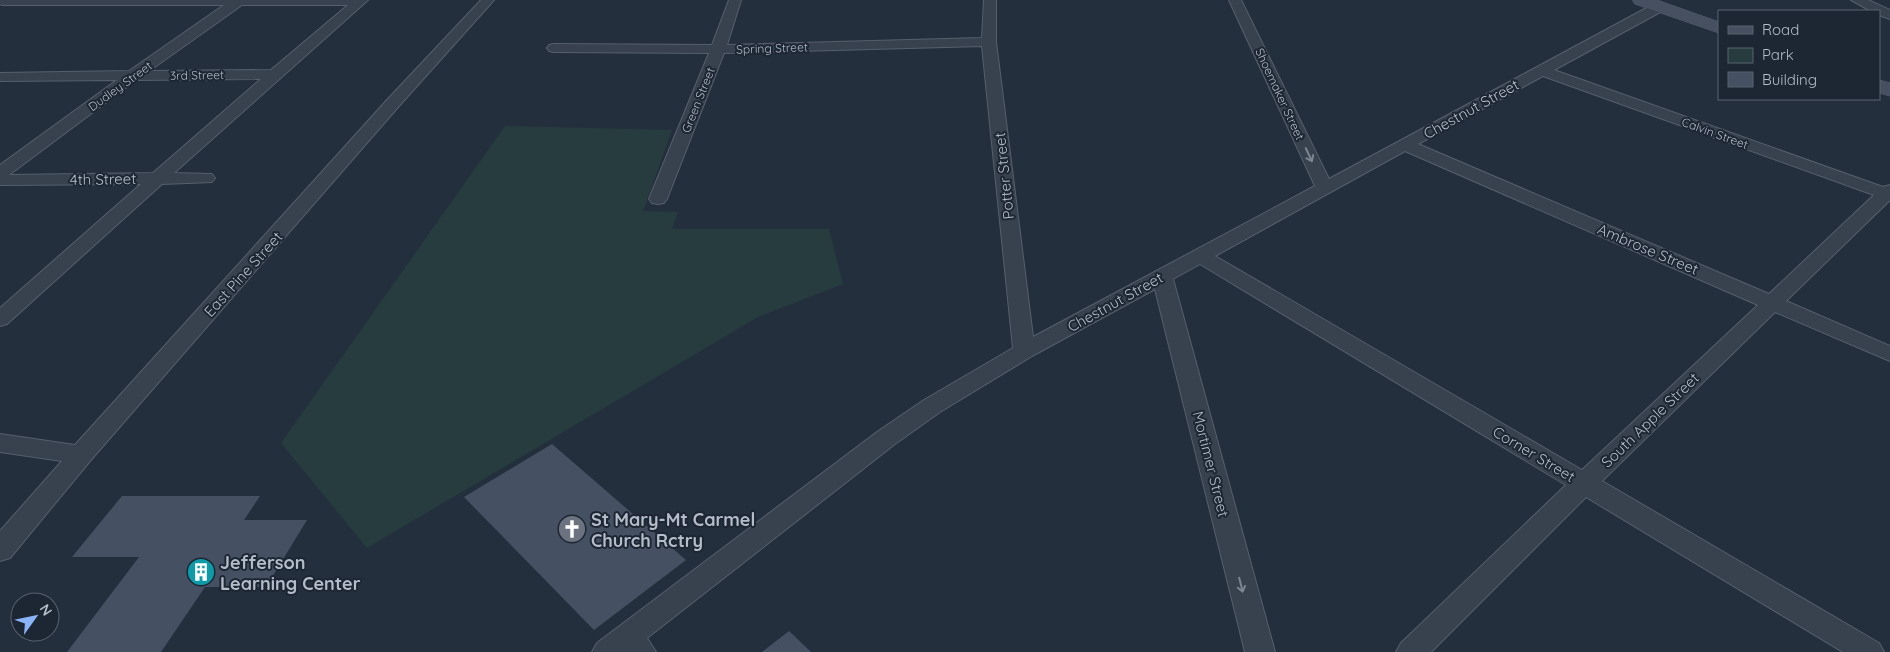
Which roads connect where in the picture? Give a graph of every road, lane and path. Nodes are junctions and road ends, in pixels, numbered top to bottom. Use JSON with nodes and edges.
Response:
{"nodes":[{"id":1,"x":362,"y":0,"type":"edge"},
{"id":2,"x":488,"y":0,"type":"edge"},
{"id":3,"x":735,"y":0,"type":"edge"},
{"id":4,"x":990,"y":0,"type":"edge"},
{"id":5,"x":1235,"y":0,"type":"edge"},
{"id":6,"x":1857,"y":0,"type":"edge"},
{"id":7,"x":2,"y":1,"type":"edge"},
{"id":8,"x":239,"y":1,"type":"edge"},
{"id":9,"x":1650,"y":3,"type":"edge"},
{"id":10,"x":1879,"y":10,"type":"edge"},
{"id":11,"x":1718,"y":28,"type":"edge"},
{"id":12,"x":989,"y":42,"type":"junction"},
{"id":13,"x":554,"y":48,"type":"dead end"},
{"id":14,"x":718,"y":49,"type":"junction"},
{"id":15,"x":1541,"y":70,"type":"junction"},
{"id":16,"x":274,"y":74,"type":"junction"},
{"id":17,"x":132,"y":76,"type":"junction"},
{"id":18,"x":0,"y":77,"type":"edge"},
{"id":19,"x":1405,"y":145,"type":"junction"},
{"id":20,"x":0,"y":174,"type":"edge"},
{"id":21,"x":158,"y":178,"type":"junction"},
{"id":22,"x":206,"y":178,"type":"dead end"},
{"id":23,"x":0,"y":180,"type":"edge"},
{"id":24,"x":1325,"y":189,"type":"junction"},
{"id":25,"x":1889,"y":193,"type":"edge"},
{"id":26,"x":658,"y":199,"type":"dead end"},
{"id":27,"x":1200,"y":255,"type":"junction"},
{"id":28,"x":1162,"y":276,"type":"junction"},
{"id":29,"x":1772,"y":303,"type":"junction"},
{"id":30,"x":0,"y":319,"type":"edge"},
{"id":31,"x":1024,"y":351,"type":"junction"},
{"id":32,"x":1890,"y":354,"type":"edge"},
{"id":33,"x":0,"y":443,"type":"edge"},
{"id":34,"x":81,"y":455,"type":"junction"},
{"id":35,"x":1584,"y":483,"type":"junction"},
{"id":36,"x":0,"y":550,"type":"edge"},
{"id":37,"x":625,"y":647,"type":"edge"},
{"id":38,"x":1260,"y":652,"type":"edge"},
{"id":39,"x":1411,"y":652,"type":"edge"},
{"id":40,"x":1870,"y":652,"type":"edge"}],
"edges":[{"from":1,"to":8,"type":"street"},
{"from":1,"to":16,"type":"street"},
{"from":2,"to":34,"type":"street","name":"East Pine Street"},
{"from":3,"to":14,"type":"street","name":"Green Street"},
{"from":4,"to":12,"type":"street","name":"Potter Street"},
{"from":5,"to":24,"type":"street","name":"Shoemaker Street","one_way":true},
{"from":6,"to":10,"type":"street"},
{"from":7,"to":8,"type":"street"},
{"from":8,"to":17,"type":"street","name":"Dudley Street"},
{"from":9,"to":11,"type":"main road"},
{"from":9,"to":15,"type":"street","name":"Chestnut Street"},
{"from":12,"to":14,"type":"street","name":"Spring Street"},
{"from":12,"to":31,"type":"street","name":"Potter Street"},
{"from":13,"to":14,"type":"street","name":"Spring Street"},
{"from":14,"to":26,"type":"street","name":"Green Street"},
{"from":15,"to":19,"type":"street","name":"Chestnut Street"},
{"from":15,"to":25,"type":"street","name":"Calvin Street"},
{"from":16,"to":17,"type":"street","name":"3rd Street"},
{"from":16,"to":21,"type":"street"},
{"from":17,"to":18,"type":"street","name":"3rd Street"},
{"from":17,"to":20,"type":"street","name":"Dudley Street"},
{"from":19,"to":24,"type":"street","name":"Chestnut Street"},
{"from":19,"to":29,"type":"street","name":"Ambrose Street"},
{"from":21,"to":22,"type":"street","name":"4th Street"},
{"from":21,"to":23,"type":"street","name":"4th Street"},
{"from":21,"to":30,"type":"street"},
{"from":24,"to":27,"type":"street","name":"Chestnut Street"},
{"from":25,"to":29,"type":"street","name":"South Apple Street"},
{"from":27,"to":28,"type":"street","name":"Chestnut Street"},
{"from":27,"to":35,"type":"street","name":"Corner Street"},
{"from":28,"to":31,"type":"street","name":"Chestnut Street"},
{"from":28,"to":38,"type":"street","name":"Mortimer Street","one_way":true},
{"from":29,"to":32,"type":"street","name":"Ambrose Street"},
{"from":29,"to":35,"type":"street","name":"South Apple Street"},
{"from":31,"to":37,"type":"street","name":"Chestnut Street"},
{"from":33,"to":34,"type":"street"},
{"from":34,"to":36,"type":"street","name":"East Pine Street"},
{"from":35,"to":39,"type":"street","name":"South Apple Street"},
{"from":35,"to":40,"type":"street","name":"Corner Street"}]}
